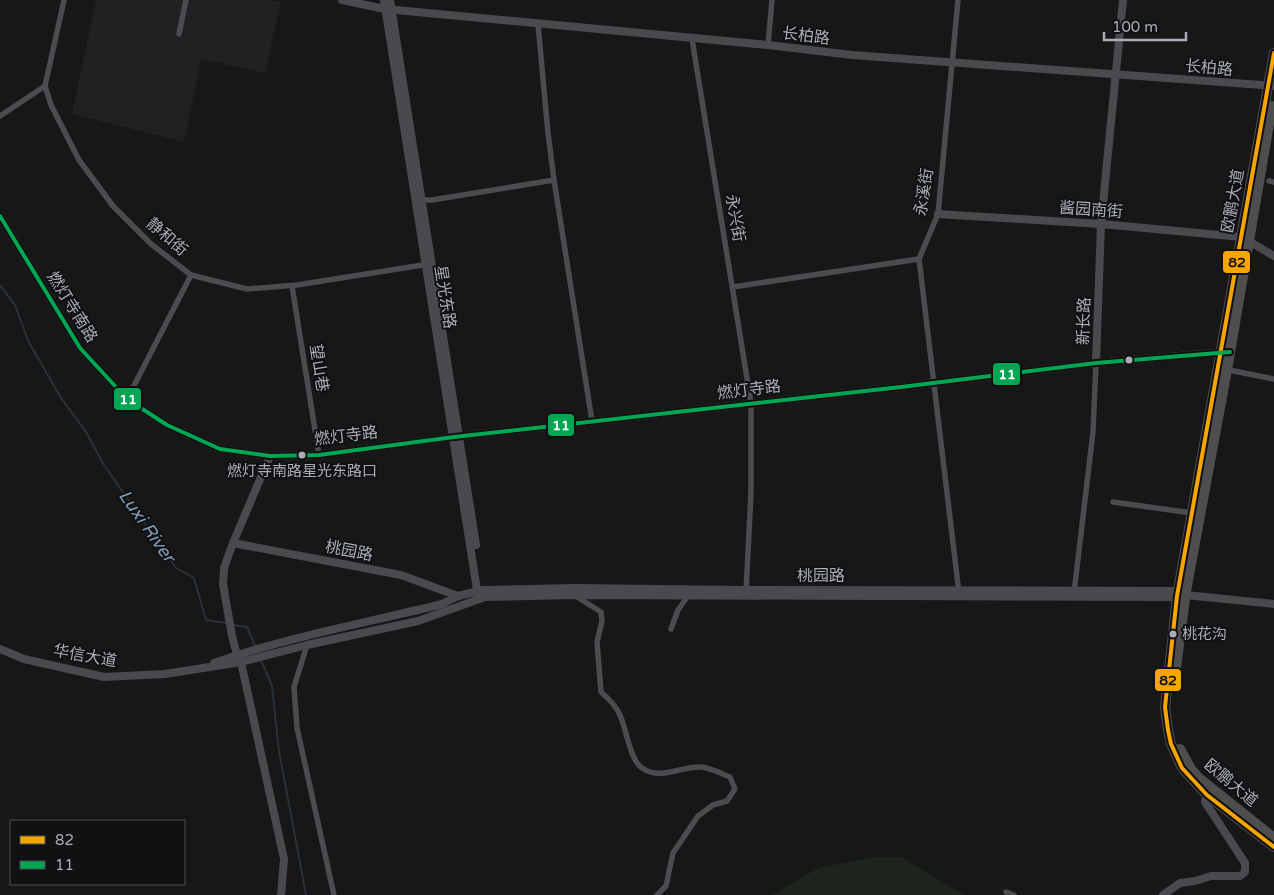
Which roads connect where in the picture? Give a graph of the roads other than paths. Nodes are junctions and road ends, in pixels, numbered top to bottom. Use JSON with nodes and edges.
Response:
{"nodes":[{"id":1,"x":64,"y":0,"type":"edge"},
{"id":2,"x":186,"y":0,"type":"edge"},
{"id":3,"x":342,"y":0,"type":"edge"},
{"id":4,"x":384,"y":0,"type":"edge"},
{"id":5,"x":390,"y":0,"type":"edge"},
{"id":6,"x":772,"y":0,"type":"edge"},
{"id":7,"x":958,"y":0,"type":"edge"},
{"id":8,"x":1123,"y":0,"type":"edge"},
{"id":9,"x":388,"y":10,"type":"junction"},
{"id":10,"x":538,"y":24,"type":"junction"},
{"id":11,"x":178,"y":34,"type":"dead end"},
{"id":12,"x":692,"y":39,"type":"junction"},
{"id":13,"x":768,"y":45,"type":"junction"},
{"id":14,"x":1274,"y":53,"type":"edge"},
{"id":15,"x":952,"y":63,"type":"junction"},
{"id":16,"x":1116,"y":75,"type":"junction"},
{"id":17,"x":45,"y":86,"type":"junction"},
{"id":18,"x":1272,"y":89,"type":"edge"},
{"id":19,"x":0,"y":116,"type":"edge"},
{"id":20,"x":554,"y":180,"type":"junction"},
{"id":21,"x":422,"y":200,"type":"junction"},
{"id":22,"x":938,"y":214,"type":"junction"},
{"id":23,"x":0,"y":216,"type":"edge"},
{"id":24,"x":1101,"y":224,"type":"junction"},
{"id":25,"x":1245,"y":239,"type":"junction"},
{"id":26,"x":1274,"y":256,"type":"edge"},
{"id":27,"x":919,"y":259,"type":"junction"},
{"id":28,"x":429,"y":264,"type":"junction"},
{"id":29,"x":191,"y":275,"type":"junction"},
{"id":30,"x":292,"y":286,"type":"junction"},
{"id":31,"x":733,"y":287,"type":"junction"},
{"id":32,"x":1225,"y":352,"type":"junction"},
{"id":33,"x":1096,"y":364,"type":"junction"},
{"id":34,"x":1222,"y":369,"type":"junction"},
{"id":35,"x":1274,"y":379,"type":"edge"},
{"id":36,"x":934,"y":383,"type":"junction"},
{"id":37,"x":127,"y":399,"type":"junction"},
{"id":38,"x":751,"y":403,"type":"junction"},
{"id":39,"x":592,"y":421,"type":"junction"},
{"id":40,"x":457,"y":437,"type":"junction"},
{"id":41,"x":319,"y":454,"type":"junction"},
{"id":42,"x":270,"y":456,"type":"junction"},
{"id":43,"x":1113,"y":502,"type":"dead end"},
{"id":44,"x":1192,"y":513,"type":"junction"},
{"id":45,"x":233,"y":542,"type":"junction"},
{"id":46,"x":746,"y":593,"type":"junction"},
{"id":47,"x":959,"y":593,"type":"junction"},
{"id":48,"x":481,"y":594,"type":"junction"},
{"id":49,"x":1074,"y":594,"type":"junction"},
{"id":50,"x":1182,"y":594,"type":"junction"},
{"id":51,"x":574,"y":595,"type":"junction"},
{"id":52,"x":458,"y":596,"type":"junction"},
{"id":53,"x":688,"y":596,"type":"junction"},
{"id":54,"x":1274,"y":604,"type":"edge"},
{"id":55,"x":672,"y":629,"type":"dead end"},
{"id":56,"x":307,"y":645,"type":"junction"},
{"id":57,"x":288,"y":646,"type":"junction"},
{"id":58,"x":0,"y":649,"type":"edge"},
{"id":59,"x":239,"y":659,"type":"junction"},
{"id":60,"x":1207,"y":795,"type":"junction"},
{"id":61,"x":1274,"y":838,"type":"edge"},
{"id":62,"x":1274,"y":847,"type":"edge"},
{"id":63,"x":1006,"y":892,"type":"dead end"},
{"id":64,"x":281,"y":895,"type":"edge"},
{"id":65,"x":334,"y":895,"type":"edge"},
{"id":66,"x":657,"y":895,"type":"edge"},
{"id":67,"x":1014,"y":895,"type":"edge"},
{"id":68,"x":1163,"y":895,"type":"edge"}],
"edges":[{"from":1,"to":17,"type":"street"},
{"from":2,"to":11,"type":"street"},
{"from":3,"to":9,"type":"street","name":"长柏路"},
{"from":4,"to":9,"type":"street","name":"星光东路"},
{"from":5,"to":9,"type":"street","name":"星光东路"},
{"from":6,"to":13,"type":"street"},
{"from":7,"to":15,"type":"street","name":"永溪街"},
{"from":8,"to":16,"type":"street","name":"新长路"},
{"from":9,"to":10,"type":"street","name":"长柏路"},
{"from":9,"to":21,"type":"street","name":"星光东路"},
{"from":9,"to":28,"type":"street","name":"星光东路"},
{"from":10,"to":12,"type":"street","name":"长柏路"},
{"from":10,"to":20,"type":"street"},
{"from":12,"to":13,"type":"street","name":"长柏路"},
{"from":12,"to":31,"type":"street","name":"永兴街"},
{"from":13,"to":15,"type":"street","name":"长柏路"},
{"from":14,"to":18,"type":"highway","name":"欧鹏大道"},
{"from":15,"to":16,"type":"street","name":"长柏路"},
{"from":15,"to":22,"type":"street","name":"永溪街"},
{"from":16,"to":18,"type":"street","name":"长柏路"},
{"from":16,"to":24,"type":"street","name":"新长路"},
{"from":17,"to":19,"type":"street"},
{"from":17,"to":29,"type":"street","name":"静和街"},
{"from":18,"to":25,"type":"highway","name":"欧鹏大道"},
{"from":20,"to":21,"type":"street"},
{"from":20,"to":39,"type":"street"},
{"from":21,"to":28,"type":"street","name":"星光东路"},
{"from":22,"to":24,"type":"street","name":"酱园南街"},
{"from":22,"to":27,"type":"street","name":"永溪街"},
{"from":23,"to":37,"type":"street","name":"燃灯寺南路"},
{"from":24,"to":25,"type":"street","name":"酱园南街"},
{"from":24,"to":33,"type":"street","name":"新长路"},
{"from":25,"to":26,"type":"street"},
{"from":25,"to":32,"type":"highway","name":"欧鹏大道"},
{"from":27,"to":31,"type":"street"},
{"from":27,"to":36,"type":"street","name":"永溪街"},
{"from":28,"to":30,"type":"street","name":"静和街"},
{"from":28,"to":40,"type":"street","name":"星光东路"},
{"from":29,"to":30,"type":"street","name":"静和街"},
{"from":29,"to":37,"type":"street"},
{"from":30,"to":41,"type":"street","name":"望山巷"},
{"from":31,"to":38,"type":"street","name":"永兴街"},
{"from":32,"to":33,"type":"street","name":"燃灯寺路"},
{"from":32,"to":34,"type":"highway","name":"欧鹏大道"},
{"from":33,"to":36,"type":"street","name":"燃灯寺路"},
{"from":33,"to":49,"type":"street","name":"新长路"},
{"from":34,"to":35,"type":"street"},
{"from":34,"to":44,"type":"highway","name":"欧鹏大道"},
{"from":34,"to":50,"type":"highway","name":"欧鹏大道"},
{"from":36,"to":38,"type":"street","name":"燃灯寺路"},
{"from":36,"to":47,"type":"street","name":"永溪街"},
{"from":37,"to":42,"type":"street","name":"燃灯寺南路"},
{"from":38,"to":39,"type":"street","name":"燃灯寺路"},
{"from":38,"to":46,"type":"street","name":"永兴街"},
{"from":39,"to":40,"type":"street","name":"燃灯寺路"},
{"from":40,"to":41,"type":"street","name":"燃灯寺路"},
{"from":40,"to":48,"type":"street","name":"星光东路"},
{"from":41,"to":42,"type":"street","name":"燃灯寺路"},
{"from":42,"to":45,"type":"street"},
{"from":43,"to":44,"type":"street"},
{"from":44,"to":50,"type":"highway","name":"欧鹏大道"},
{"from":45,"to":52,"type":"street","name":"桃园路"},
{"from":45,"to":59,"type":"street"},
{"from":46,"to":47,"type":"street","name":"桃园路"},
{"from":46,"to":48,"type":"street","name":"桃园路"},
{"from":46,"to":53,"type":"street"},
{"from":47,"to":49,"type":"street","name":"桃园路"},
{"from":48,"to":51,"type":"street"},
{"from":48,"to":52,"type":"street","name":"桃园路"},
{"from":48,"to":56,"type":"street"},
{"from":49,"to":50,"type":"street","name":"桃园路"},
{"from":50,"to":54,"type":"street","name":"桃园路"},
{"from":50,"to":60,"type":"highway"},
{"from":50,"to":61,"type":"highway","name":"欧鹏大道"},
{"from":51,"to":53,"type":"street"},
{"from":51,"to":66,"type":"street"},
{"from":52,"to":57,"type":"street","name":"桃园路"},
{"from":53,"to":55,"type":"street"},
{"from":56,"to":57,"type":"street"},
{"from":56,"to":65,"type":"street"},
{"from":57,"to":59,"type":"street","name":"华信大道"},
{"from":58,"to":59,"type":"street","name":"华信大道"},
{"from":59,"to":64,"type":"street"},
{"from":60,"to":62,"type":"highway"},
{"from":60,"to":68,"type":"street"},
{"from":63,"to":67,"type":"street"}]}
